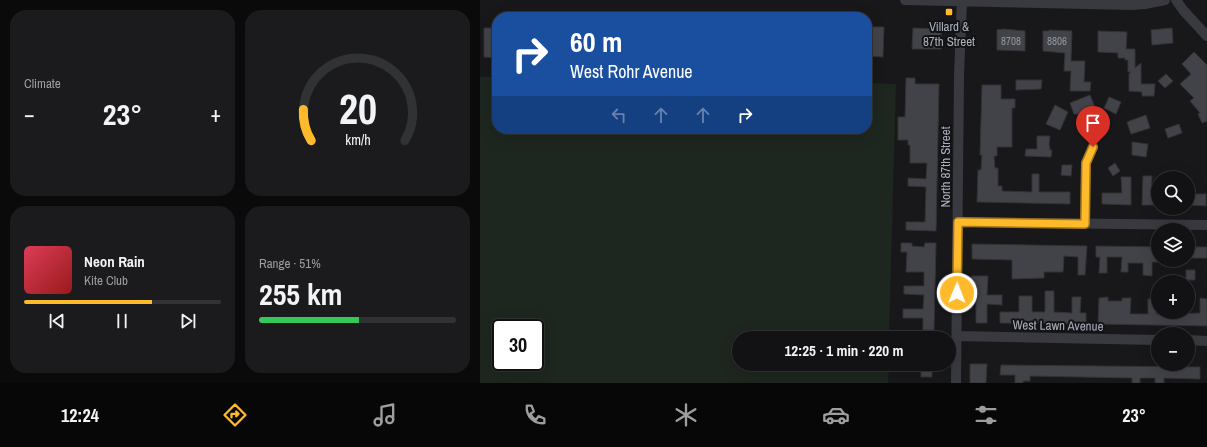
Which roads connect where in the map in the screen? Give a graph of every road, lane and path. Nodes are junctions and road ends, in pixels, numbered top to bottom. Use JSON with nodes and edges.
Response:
{"nodes":[{"id":1,"x":905,"y":0,"type":"edge"},
{"id":2,"x":1165,"y":0,"type":"edge"},
{"id":3,"x":1176,"y":0,"type":"edge"},
{"id":4,"x":962,"y":1,"type":"edge"},
{"id":5,"x":1207,"y":36,"type":"edge"},
{"id":6,"x":1093,"y":147,"type":"dead end"},
{"id":7,"x":958,"y":222,"type":"junction"},
{"id":8,"x":1085,"y":224,"type":"junction"},
{"id":9,"x":1207,"y":225,"type":"edge"},
{"id":10,"x":957,"y":336,"type":"junction"},
{"id":11,"x":1151,"y":340,"type":"edge"},
{"id":12,"x":1195,"y":340,"type":"edge"},
{"id":13,"x":1207,"y":341,"type":"edge"},
{"id":14,"x":956,"y":383,"type":"edge"}],
"edges":[{"from":1,"to":4,"type":"street"},
{"from":2,"to":4,"type":"street"},
{"from":3,"to":5,"type":"street"},
{"from":4,"to":7,"type":"street","name":"North 87th Street"},
{"from":6,"to":8,"type":"street"},
{"from":7,"to":8,"type":"street"},
{"from":7,"to":10,"type":"street","name":"North 87th Street"},
{"from":8,"to":9,"type":"street"},
{"from":10,"to":11,"type":"street","name":"West Lawn Avenue"},
{"from":10,"to":14,"type":"street","name":"North 87th Street"},
{"from":12,"to":13,"type":"street"}]}
